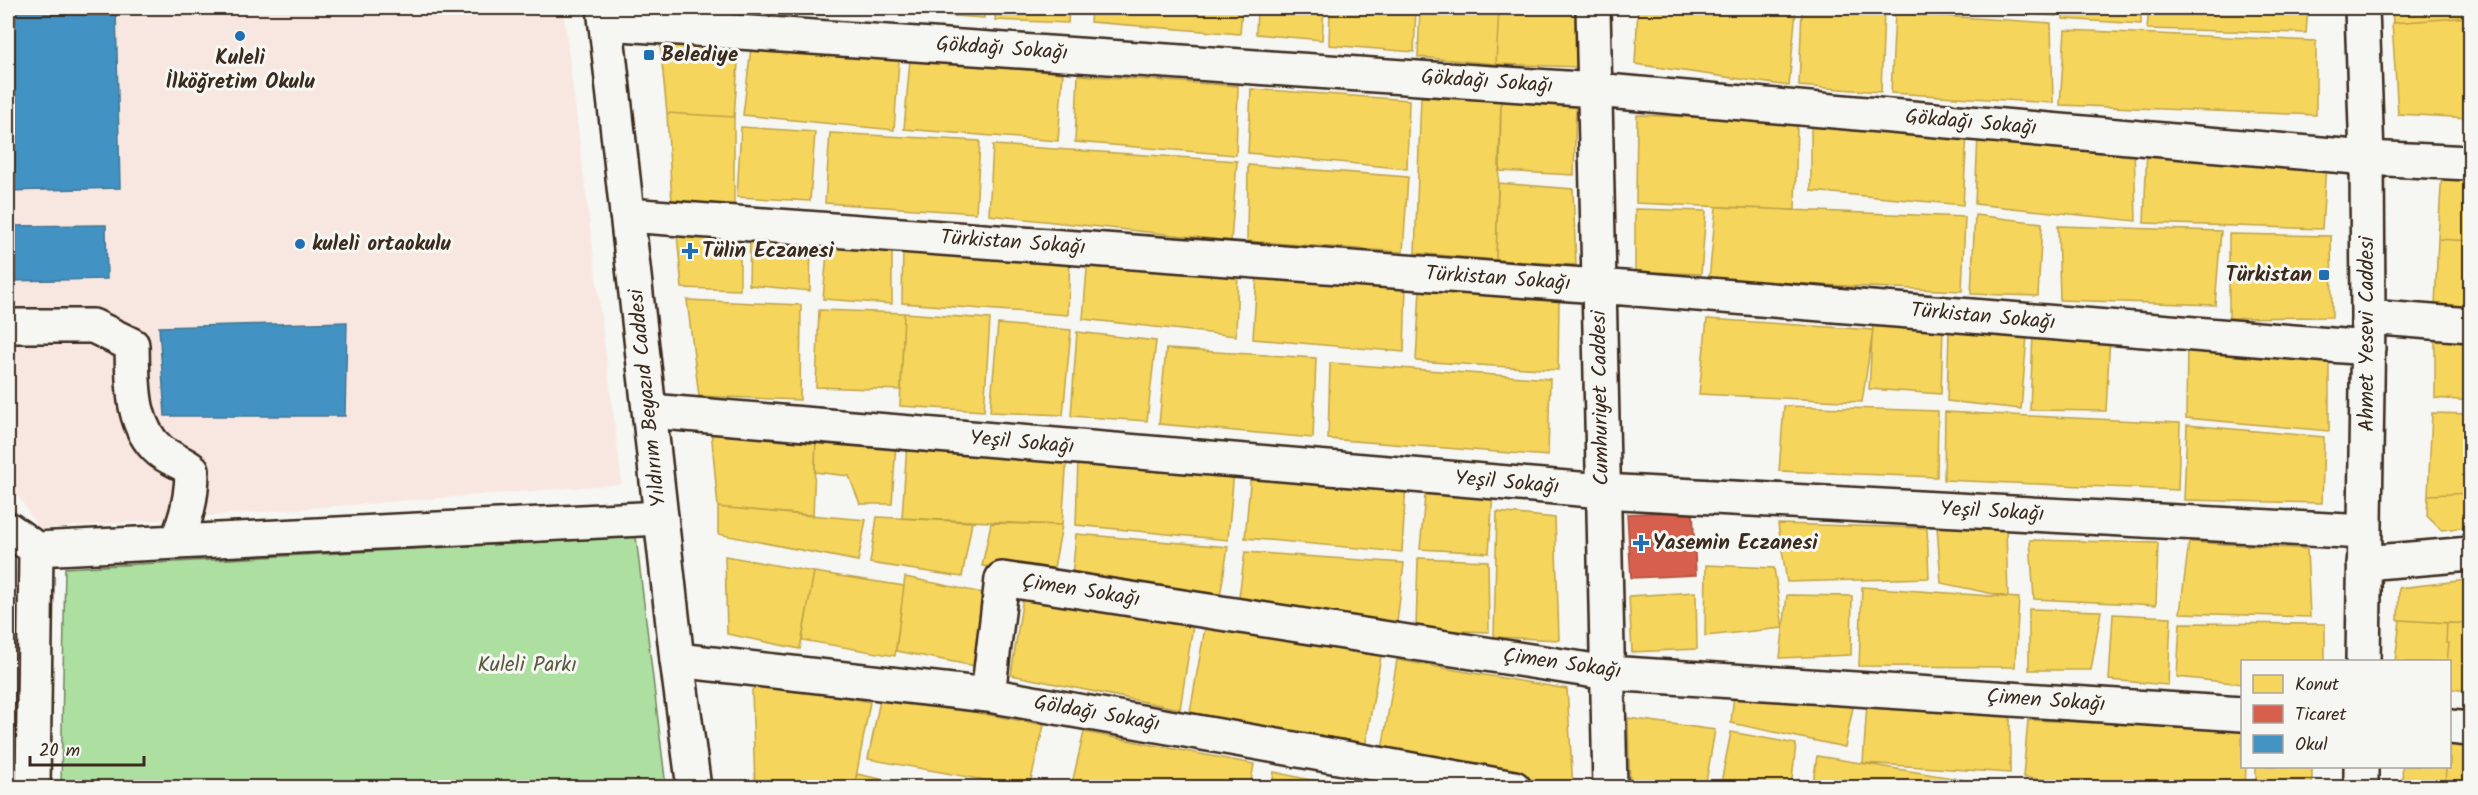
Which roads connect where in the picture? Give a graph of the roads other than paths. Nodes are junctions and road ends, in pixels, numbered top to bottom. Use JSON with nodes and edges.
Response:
{"nodes":[{"id":1,"x":1593,"y":8,"type":"edge"},
{"id":2,"x":2362,"y":8,"type":"edge"},
{"id":3,"x":605,"y":15,"type":"edge"},
{"id":4,"x":1595,"y":90,"type":"junction"},
{"id":5,"x":2367,"y":159,"type":"junction"},
{"id":6,"x":2470,"y":163,"type":"edge"},
{"id":7,"x":627,"y":215,"type":"junction"},
{"id":8,"x":1598,"y":286,"type":"junction"},
{"id":9,"x":2470,"y":325,"type":"edge"},
{"id":10,"x":8,"y":326,"type":"edge"},
{"id":11,"x":2368,"y":332,"type":"junction"},
{"id":12,"x":650,"y":411,"type":"junction"},
{"id":13,"x":1603,"y":491,"type":"junction"},
{"id":14,"x":662,"y":518,"type":"junction"},
{"id":15,"x":8,"y":529,"type":"edge"},
{"id":16,"x":176,"y":542,"type":"junction"},
{"id":17,"x":2364,"y":547,"type":"junction"},
{"id":18,"x":36,"y":549,"type":"junction"},
{"id":19,"x":2470,"y":554,"type":"edge"},
{"id":20,"x":677,"y":660,"type":"junction"},
{"id":21,"x":2363,"y":660,"type":"edge"},
{"id":22,"x":1608,"y":673,"type":"junction"},
{"id":23,"x":988,"y":695,"type":"junction"},
{"id":24,"x":2241,"y":714,"type":"edge"},
{"id":25,"x":2451,"y":728,"type":"edge"},
{"id":26,"x":2470,"y":729,"type":"edge"},
{"id":27,"x":2361,"y":768,"type":"edge"},
{"id":28,"x":33,"y":788,"type":"edge"},
{"id":29,"x":694,"y":788,"type":"edge"},
{"id":30,"x":1514,"y":788,"type":"edge"},
{"id":31,"x":1610,"y":788,"type":"edge"},
{"id":32,"x":2361,"y":788,"type":"edge"}],
"edges":[{"from":1,"to":4,"type":"street","name":"Cumhuriyet Caddesi"},
{"from":2,"to":5,"type":"street","name":"Ahmet Yesevi Caddesi"},
{"from":3,"to":4,"type":"street","name":"Gökdağı Sokağı"},
{"from":3,"to":7,"type":"street","name":"Yıldırım Beyazıd Caddesi"},
{"from":4,"to":5,"type":"street","name":"Gökdağı Sokağı"},
{"from":4,"to":8,"type":"street","name":"Cumhuriyet Caddesi"},
{"from":5,"to":6,"type":"street","name":"Gökdağı Sokağı"},
{"from":5,"to":11,"type":"street","name":"Ahmet Yesevi Caddesi"},
{"from":7,"to":8,"type":"street","name":"Türkistan Sokağı"},
{"from":7,"to":12,"type":"street","name":"Yıldırım Beyazıd Caddesi"},
{"from":8,"to":11,"type":"street","name":"Türkistan Sokağı"},
{"from":8,"to":13,"type":"street","name":"Cumhuriyet Caddesi"},
{"from":9,"to":11,"type":"street","name":"Türkistan Sokağı"},
{"from":10,"to":16,"type":"street"},
{"from":11,"to":17,"type":"street","name":"Ahmet Yesevi Caddesi"},
{"from":12,"to":13,"type":"street","name":"Yeşil Sokağı"},
{"from":12,"to":14,"type":"street","name":"Yıldırım Beyazıd Caddesi"},
{"from":13,"to":17,"type":"street","name":"Yeşil Sokağı"},
{"from":13,"to":22,"type":"street","name":"Cumhuriyet Caddesi"},
{"from":14,"to":16,"type":"street"},
{"from":14,"to":20,"type":"street","name":"Yıldırım Beyazıd Caddesi"},
{"from":15,"to":18,"type":"street"},
{"from":16,"to":18,"type":"street"},
{"from":17,"to":19,"type":"street","name":"Yeşil Sokağı"},
{"from":17,"to":21,"type":"street","name":"Ahmet Yesevi Caddesi"},
{"from":18,"to":28,"type":"street"},
{"from":20,"to":23,"type":"street","name":"Göldağı Sokağı"},
{"from":20,"to":29,"type":"street","name":"Yıldırım Beyazıd Caddesi"},
{"from":22,"to":23,"type":"street","name":"Çimen Sokağı"},
{"from":22,"to":24,"type":"street","name":"Çimen Sokağı"},
{"from":22,"to":31,"type":"street","name":"Cumhuriyet Caddesi"},
{"from":23,"to":30,"type":"street","name":"Göldağı Sokağı"},
{"from":25,"to":26,"type":"street"},
{"from":27,"to":32,"type":"street"}]}
